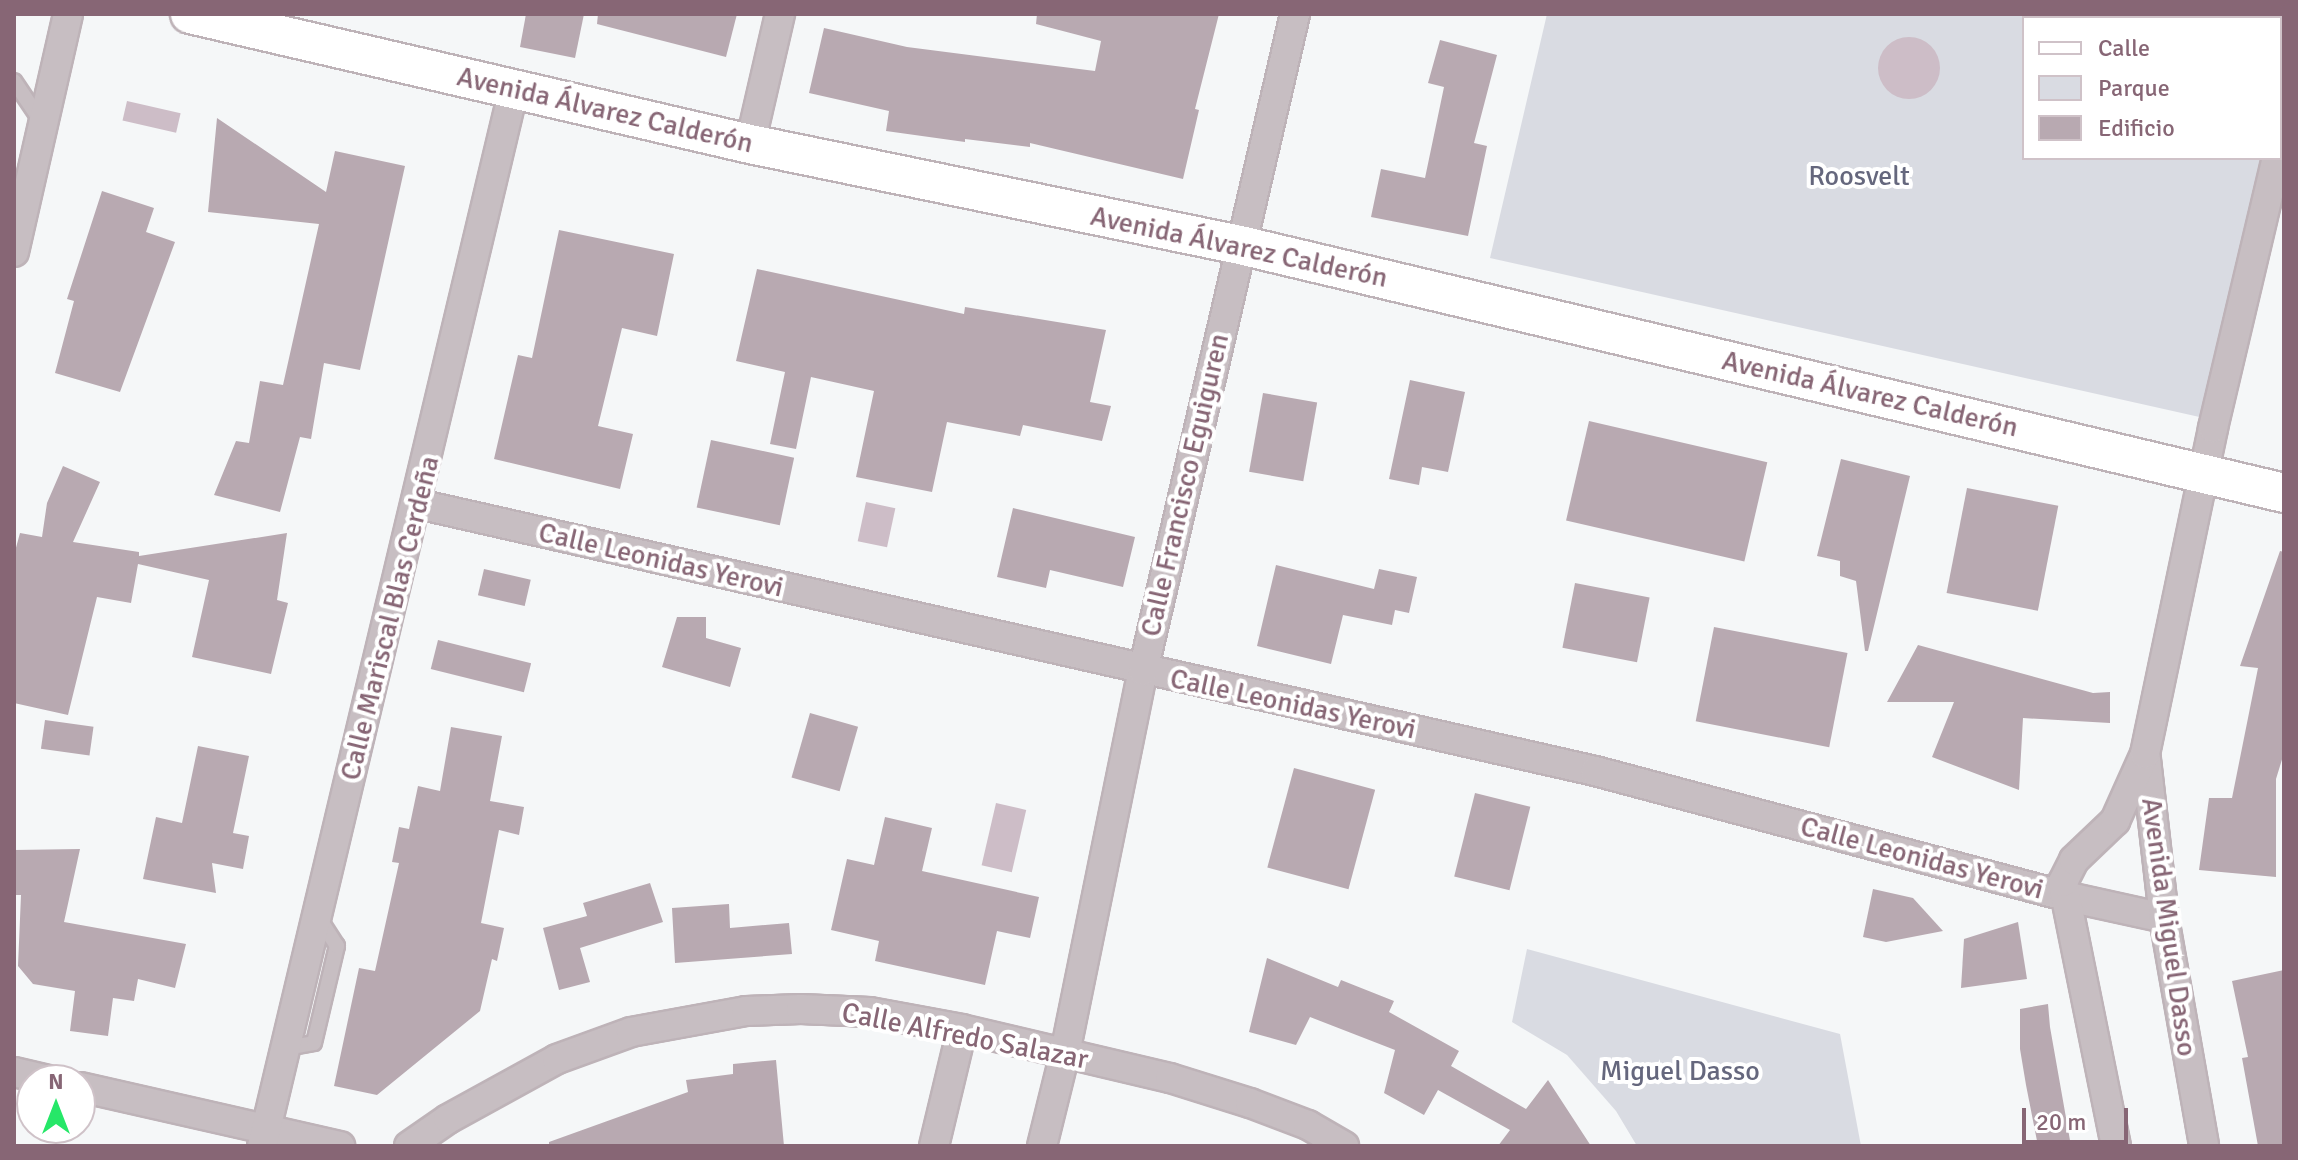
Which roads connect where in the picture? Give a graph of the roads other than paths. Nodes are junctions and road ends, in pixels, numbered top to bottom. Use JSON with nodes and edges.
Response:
{"nodes":[{"id":1,"x":68,"y":14,"type":"edge"},
{"id":2,"x":190,"y":14,"type":"edge"},
{"id":3,"x":780,"y":14,"type":"edge"},
{"id":4,"x":1295,"y":14,"type":"edge"},
{"id":5,"x":252,"y":21,"type":"edge"},
{"id":6,"x":14,"y":81,"type":"edge"},
{"id":7,"x":514,"y":88,"type":"junction"},
{"id":8,"x":44,"y":125,"type":"junction"},
{"id":9,"x":750,"y":144,"type":"junction"},
{"id":10,"x":2277,"y":160,"type":"edge"},
{"id":11,"x":1240,"y":245,"type":"junction"},
{"id":12,"x":14,"y":252,"type":"edge"},
{"id":13,"x":2203,"y":473,"type":"junction"},
{"id":14,"x":2273,"y":485,"type":"edge"},
{"id":15,"x":418,"y":504,"type":"junction"},
{"id":16,"x":1143,"y":671,"type":"junction"},
{"id":17,"x":2145,"y":754,"type":"junction"},
{"id":18,"x":2064,"y":896,"type":"junction"},
{"id":19,"x":2164,"y":918,"type":"junction"},
{"id":20,"x":962,"y":1029,"type":"junction"},
{"id":21,"x":1065,"y":1053,"type":"junction"},
{"id":22,"x":96,"y":1091,"type":"edge"},
{"id":23,"x":264,"y":1137,"type":"edge"},
{"id":24,"x":340,"y":1146,"type":"edge"},
{"id":25,"x":409,"y":1146,"type":"edge"},
{"id":26,"x":934,"y":1146,"type":"edge"},
{"id":27,"x":1042,"y":1146,"type":"edge"},
{"id":28,"x":1344,"y":1146,"type":"edge"},
{"id":29,"x":2116,"y":1146,"type":"edge"},
{"id":30,"x":2204,"y":1146,"type":"edge"}],
"edges":[{"from":1,"to":8,"type":"street"},
{"from":2,"to":5,"type":"street","name":"Avenida Álvarez Calderón"},
{"from":3,"to":9,"type":"street"},
{"from":4,"to":11,"type":"street","name":"Calle Francisco Eguiguren"},
{"from":5,"to":7,"type":"street","name":"Avenida Álvarez Calderón"},
{"from":6,"to":8,"type":"lane"},
{"from":7,"to":9,"type":"street","name":"Avenida Álvarez Calderón"},
{"from":7,"to":15,"type":"street","name":"Calle Mariscal Blas Cerdeña"},
{"from":8,"to":12,"type":"street"},
{"from":9,"to":11,"type":"street","name":"Avenida Álvarez Calderón"},
{"from":10,"to":13,"type":"street","name":"Avenida Miguel Dasso"},
{"from":11,"to":13,"type":"street","name":"Avenida Álvarez Calderón"},
{"from":11,"to":16,"type":"street","name":"Calle Francisco Eguiguren"},
{"from":13,"to":14,"type":"street","name":"Avenida Álvarez Calderón"},
{"from":13,"to":17,"type":"street","name":"Avenida Miguel Dasso"},
{"from":15,"to":16,"type":"street","name":"Calle Leonidas Yerovi"},
{"from":15,"to":23,"type":"street","name":"Calle Mariscal Blas Cerdeña"},
{"from":16,"to":18,"type":"street","name":"Calle Leonidas Yerovi"},
{"from":16,"to":21,"type":"street","name":"Calle Francisco Eguiguren"},
{"from":17,"to":18,"type":"street","name":"Avenida Miguel Dasso"},
{"from":17,"to":19,"type":"street","name":"Avenida Miguel Dasso"},
{"from":18,"to":19,"type":"street","name":"Calle Leonidas Yerovi"},
{"from":18,"to":29,"type":"street"},
{"from":19,"to":30,"type":"street","name":"Avenida Miguel Dasso"},
{"from":20,"to":21,"type":"street","name":"Calle Alfredo Salazar"},
{"from":20,"to":25,"type":"street","name":"Calle Alfredo Salazar"},
{"from":20,"to":26,"type":"street"},
{"from":21,"to":27,"type":"street","name":"Calle Francisco Eguiguren"},
{"from":21,"to":28,"type":"street","name":"Calle Alfredo Salazar"},
{"from":22,"to":23,"type":"street"},
{"from":23,"to":24,"type":"street"}]}
